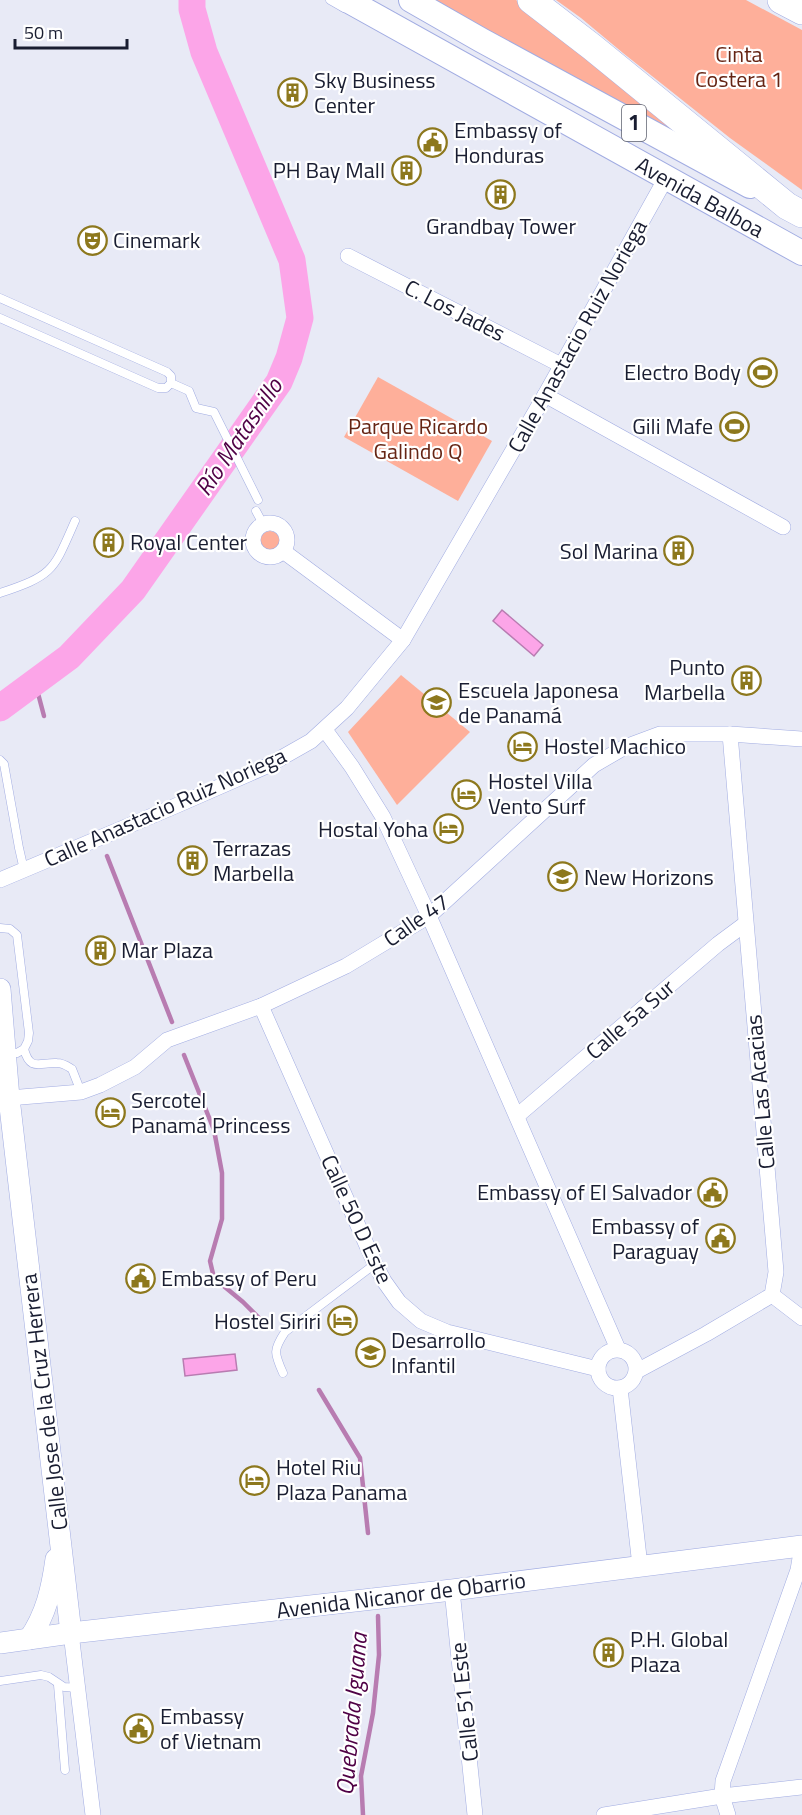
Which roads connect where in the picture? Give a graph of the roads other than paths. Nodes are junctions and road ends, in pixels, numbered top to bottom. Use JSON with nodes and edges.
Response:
{"nodes":[{"id":1,"x":330,"y":0,"type":"edge"},
{"id":2,"x":411,"y":0,"type":"edge"},
{"id":3,"x":531,"y":0,"type":"edge"},
{"id":4,"x":781,"y":0,"type":"edge"},
{"id":5,"x":789,"y":0,"type":"edge"},
{"id":6,"x":356,"y":4,"type":"edge"},
{"id":7,"x":802,"y":10,"type":"edge"},
{"id":8,"x":666,"y":178,"type":"junction"},
{"id":9,"x":794,"y":210,"type":"edge"},
{"id":10,"x":802,"y":254,"type":"edge"},
{"id":11,"x":348,"y":256,"type":"dead end"},
{"id":12,"x":0,"y":298,"type":"edge"},
{"id":13,"x":0,"y":318,"type":"edge"},
{"id":14,"x":561,"y":365,"type":"junction"},
{"id":15,"x":171,"y":383,"type":"junction"},
{"id":16,"x":545,"y":395,"type":"junction"},
{"id":17,"x":258,"y":500,"type":"dead end"},
{"id":18,"x":75,"y":521,"type":"dead end"},
{"id":19,"x":783,"y":528,"type":"dead end"},
{"id":20,"x":284,"y":551,"type":"junction"},
{"id":21,"x":0,"y":592,"type":"edge"},
{"id":22,"x":403,"y":640,"type":"junction"},
{"id":23,"x":325,"y":730,"type":"junction"},
{"id":24,"x":729,"y":734,"type":"junction"},
{"id":25,"x":802,"y":739,"type":"edge"},
{"id":26,"x":0,"y":760,"type":"edge"},
{"id":27,"x":24,"y":870,"type":"junction"},
{"id":28,"x":0,"y":880,"type":"edge"},
{"id":29,"x":429,"y":916,"type":"junction"},
{"id":30,"x":745,"y":924,"type":"junction"},
{"id":31,"x":0,"y":928,"type":"edge"},
{"id":32,"x":0,"y":989,"type":"edge"},
{"id":33,"x":261,"y":1006,"type":"junction"},
{"id":34,"x":15,"y":1051,"type":"junction"},
{"id":35,"x":81,"y":1092,"type":"junction"},
{"id":36,"x":9,"y":1098,"type":"junction"},
{"id":37,"x":517,"y":1116,"type":"junction"},
{"id":38,"x":375,"y":1264,"type":"junction"},
{"id":39,"x":772,"y":1295,"type":"junction"},
{"id":40,"x":802,"y":1318,"type":"edge"},
{"id":41,"x":618,"y":1349,"type":"junction"},
{"id":42,"x":598,"y":1369,"type":"junction"},
{"id":43,"x":637,"y":1371,"type":"junction"},
{"id":44,"x":283,"y":1373,"type":"dead end"},
{"id":45,"x":620,"y":1388,"type":"junction"},
{"id":46,"x":59,"y":1528,"type":"junction"},
{"id":47,"x":802,"y":1546,"type":"edge"},
{"id":48,"x":640,"y":1566,"type":"junction"},
{"id":49,"x":452,"y":1590,"type":"junction"},
{"id":50,"x":71,"y":1633,"type":"junction"},
{"id":51,"x":28,"y":1639,"type":"junction"},
{"id":52,"x":0,"y":1643,"type":"edge"},
{"id":53,"x":0,"y":1681,"type":"edge"},
{"id":54,"x":58,"y":1684,"type":"junction"},
{"id":55,"x":78,"y":1688,"type":"junction"},
{"id":56,"x":65,"y":1770,"type":"dead end"},
{"id":57,"x":802,"y":1786,"type":"edge"},
{"id":58,"x":722,"y":1796,"type":"junction"},
{"id":59,"x":93,"y":1815,"type":"edge"},
{"id":60,"x":475,"y":1815,"type":"edge"},
{"id":61,"x":603,"y":1815,"type":"edge"},
{"id":62,"x":728,"y":1815,"type":"edge"}],
"edges":[{"from":1,"to":6,"type":"lane"},
{"from":2,"to":9,"type":"main road","name":"Avenida Balboa","number":"1"},
{"from":3,"to":9,"type":"highway","name":"Avenida Balboa"},
{"from":4,"to":7,"type":"highway"},
{"from":5,"to":7,"type":"highway"},
{"from":6,"to":8,"type":"main road","name":"Avenida Balboa"},
{"from":8,"to":10,"type":"main road","name":"Avenida Balboa"},
{"from":8,"to":14,"type":"street","name":"Calle Anastacio Ruiz Noriega"},
{"from":11,"to":14,"type":"street","name":"C. Los Jades"},
{"from":12,"to":15,"type":"lane"},
{"from":13,"to":15,"type":"lane"},
{"from":14,"to":16,"type":"street","name":"Calle Anastacio Ruiz Noriega"},
{"from":15,"to":17,"type":"lane"},
{"from":16,"to":19,"type":"street"},
{"from":16,"to":22,"type":"street","name":"Calle Anastacio Ruiz Noriega"},
{"from":18,"to":21,"type":"lane"},
{"from":20,"to":20,"type":"street"},
{"from":20,"to":22,"type":"street"},
{"from":22,"to":23,"type":"street","name":"Calle Anastacio Ruiz Noriega"},
{"from":23,"to":27,"type":"street","name":"Calle Anastacio Ruiz Noriega"},
{"from":23,"to":29,"type":"street"},
{"from":24,"to":25,"type":"street","name":"Calle 47"},
{"from":24,"to":29,"type":"street","name":"Calle 47"},
{"from":24,"to":30,"type":"street","name":"Calle Las Acacias"},
{"from":26,"to":27,"type":"lane"},
{"from":27,"to":28,"type":"street","name":"Calle Anastacio Ruiz Noriega"},
{"from":29,"to":33,"type":"street","name":"Calle 47"},
{"from":29,"to":37,"type":"street"},
{"from":30,"to":37,"type":"street","name":"Calle 5a Sur"},
{"from":30,"to":39,"type":"street","name":"Calle Las Acacias"},
{"from":31,"to":34,"type":"lane"},
{"from":32,"to":34,"type":"main road","name":"Calle Jose de la Cruz Herrera"},
{"from":33,"to":35,"type":"street","name":"Calle 47"},
{"from":33,"to":38,"type":"street","name":"Calle 50 D Este"},
{"from":34,"to":35,"type":"lane"},
{"from":34,"to":36,"type":"main road","name":"Calle Jose de la Cruz Herrera"},
{"from":35,"to":36,"type":"street","name":"Calle 47"},
{"from":36,"to":46,"type":"main road","name":"Calle Jose de la Cruz Herrera"},
{"from":37,"to":41,"type":"street"},
{"from":38,"to":42,"type":"street","name":"Calle 50 D Este"},
{"from":38,"to":44,"type":"lane"},
{"from":39,"to":40,"type":"street"},
{"from":39,"to":43,"type":"street"},
{"from":41,"to":42,"type":"street"},
{"from":41,"to":43,"type":"street"},
{"from":42,"to":45,"type":"street"},
{"from":43,"to":45,"type":"street"},
{"from":45,"to":48,"type":"street"},
{"from":46,"to":50,"type":"main road","name":"Calle Jose de la Cruz Herrera"},
{"from":46,"to":51,"type":"main road"},
{"from":47,"to":48,"type":"main road","name":"Avenida Nicanor de Obarrio"},
{"from":47,"to":58,"type":"street"},
{"from":48,"to":49,"type":"main road","name":"Avenida Nicanor de Obarrio"},
{"from":49,"to":50,"type":"main road","name":"Avenida Nicanor de Obarrio"},
{"from":49,"to":60,"type":"street","name":"Calle 51 Este"},
{"from":50,"to":51,"type":"main road","name":"Avenida Nicanor de Obarrio"},
{"from":50,"to":55,"type":"street","name":"Calle Jose de la Cruz Herrera"},
{"from":51,"to":52,"type":"main road","name":"Avenida Nicanor de Obarrio"},
{"from":53,"to":54,"type":"lane"},
{"from":54,"to":55,"type":"lane"},
{"from":54,"to":56,"type":"lane"},
{"from":55,"to":59,"type":"street","name":"Calle Jose de la Cruz Herrera"},
{"from":57,"to":58,"type":"street"},
{"from":58,"to":61,"type":"street"},
{"from":58,"to":62,"type":"street"}]}
